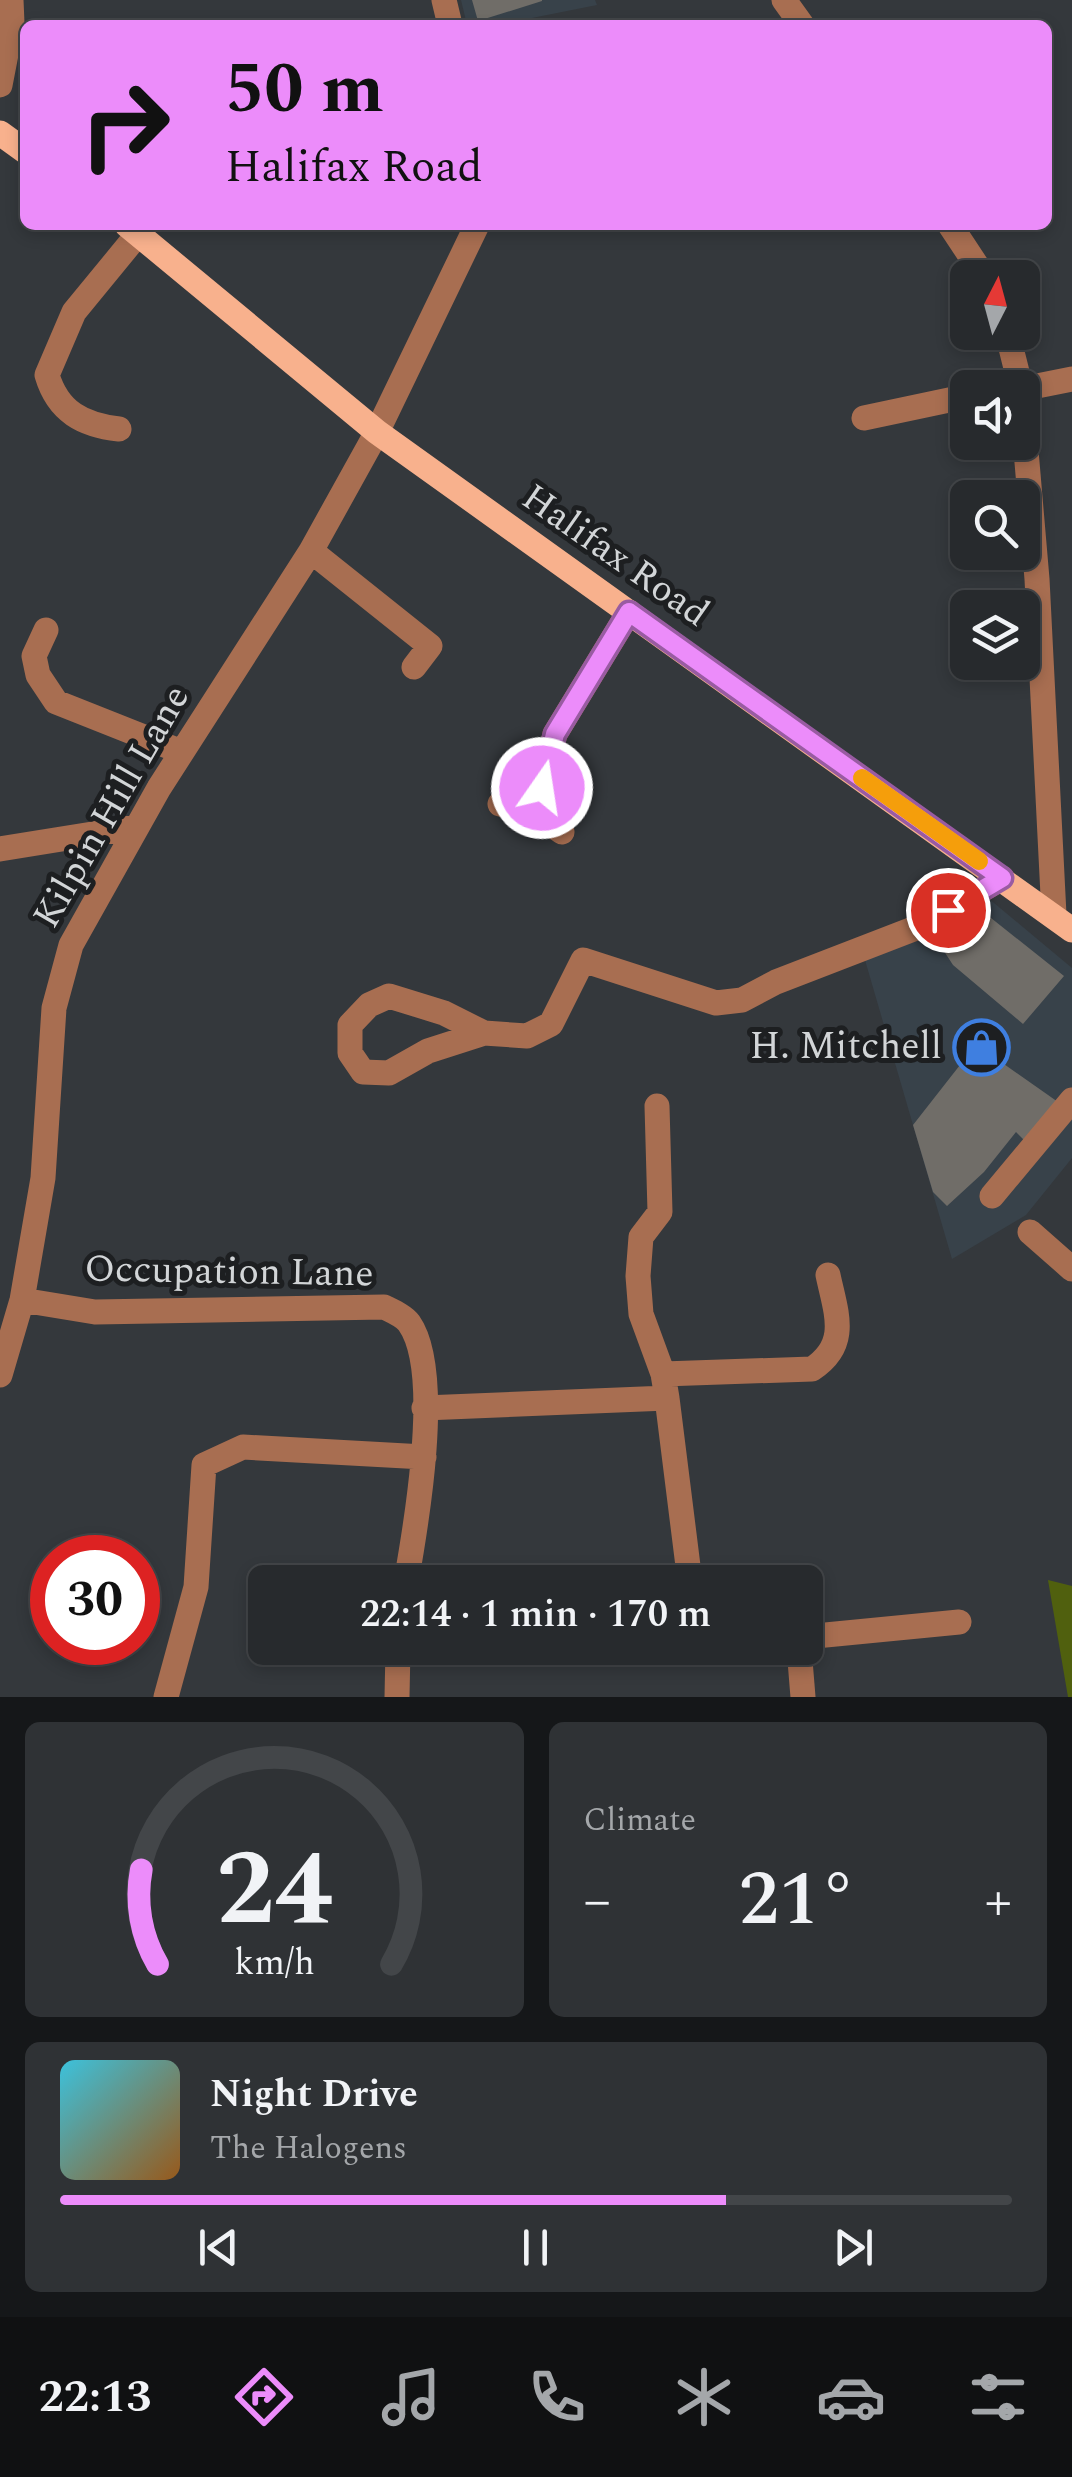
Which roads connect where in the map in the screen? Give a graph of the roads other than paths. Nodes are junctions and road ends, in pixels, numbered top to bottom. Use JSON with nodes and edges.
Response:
{"nodes":[{"id":1,"x":11,"y":0,"type":"edge"},
{"id":2,"x":0,"y":84,"type":"edge"},
{"id":3,"x":0,"y":132,"type":"edge"},
{"id":4,"x":20,"y":147,"type":"edge"},
{"id":5,"x":131,"y":230,"type":"edge"},
{"id":6,"x":133,"y":230,"type":"edge"},
{"id":7,"x":475,"y":230,"type":"edge"},
{"id":8,"x":953,"y":230,"type":"edge"},
{"id":9,"x":973,"y":260,"type":"edge"},
{"id":10,"x":1072,"y":378,"type":"edge"},
{"id":11,"x":1040,"y":385,"type":"edge"},
{"id":12,"x":950,"y":400,"type":"edge"},
{"id":13,"x":864,"y":418,"type":"dead end"},
{"id":14,"x":119,"y":429,"type":"dead end"},
{"id":15,"x":378,"y":432,"type":"junction"},
{"id":16,"x":1025,"y":460,"type":"edge"},
{"id":17,"x":312,"y":551,"type":"junction"},
{"id":18,"x":629,"y":612,"type":"junction"},
{"id":19,"x":46,"y":630,"type":"dead end"},
{"id":20,"x":414,"y":667,"type":"dead end"},
{"id":21,"x":182,"y":752,"type":"junction"},
{"id":22,"x":500,"y":804,"type":"dead end"},
{"id":23,"x":536,"y":814,"type":"junction"},
{"id":24,"x":136,"y":826,"type":"junction"},
{"id":25,"x":562,"y":832,"type":"dead end"},
{"id":26,"x":0,"y":849,"type":"edge"},
{"id":27,"x":1002,"y":878,"type":"junction"},
{"id":28,"x":1063,"y":922,"type":"edge"},
{"id":29,"x":484,"y":1032,"type":"junction"},
{"id":30,"x":1072,"y":1100,"type":"edge"},
{"id":31,"x":657,"y":1106,"type":"dead end"},
{"id":32,"x":992,"y":1196,"type":"dead end"},
{"id":33,"x":1030,"y":1232,"type":"dead end"},
{"id":34,"x":1072,"y":1269,"type":"edge"},
{"id":35,"x":828,"y":1275,"type":"dead end"},
{"id":36,"x":22,"y":1300,"type":"junction"},
{"id":37,"x":0,"y":1374,"type":"edge"},
{"id":38,"x":665,"y":1386,"type":"junction"},
{"id":39,"x":424,"y":1408,"type":"junction"},
{"id":40,"x":424,"y":1457,"type":"junction"},
{"id":41,"x":409,"y":1565,"type":"edge"},
{"id":42,"x":688,"y":1565,"type":"edge"},
{"id":43,"x":960,"y":1622,"type":"dead end"},
{"id":44,"x":823,"y":1635,"type":"edge"},
{"id":45,"x":397,"y":1665,"type":"edge"},
{"id":46,"x":800,"y":1665,"type":"edge"},
{"id":47,"x":166,"y":1697,"type":"edge"},
{"id":48,"x":396,"y":1697,"type":"edge"},
{"id":49,"x":803,"y":1697,"type":"edge"}],
"edges":[{"from":1,"to":2,"type":"street"},
{"from":3,"to":4,"type":"main road"},
{"from":5,"to":14,"type":"street"},
{"from":6,"to":15,"type":"main road","name":"Halifax Road"},
{"from":7,"to":15,"type":"street","name":"Kilpin Hill Lane"},
{"from":8,"to":9,"type":"street"},
{"from":10,"to":11,"type":"street"},
{"from":12,"to":13,"type":"street"},
{"from":15,"to":17,"type":"street","name":"Kilpin Hill Lane"},
{"from":15,"to":18,"type":"main road","name":"Halifax Road"},
{"from":16,"to":28,"type":"street"},
{"from":17,"to":20,"type":"street"},
{"from":17,"to":21,"type":"street","name":"Kilpin Hill Lane"},
{"from":18,"to":23,"type":"street"},
{"from":18,"to":27,"type":"main road","name":"Halifax Road"},
{"from":19,"to":21,"type":"street"},
{"from":21,"to":24,"type":"street","name":"Kilpin Hill Lane"},
{"from":22,"to":23,"type":"street"},
{"from":23,"to":25,"type":"street"},
{"from":24,"to":26,"type":"street"},
{"from":24,"to":36,"type":"street","name":"Kilpin Hill Lane"},
{"from":27,"to":28,"type":"main road","name":"Halifax Road"},
{"from":27,"to":29,"type":"street"},
{"from":29,"to":29,"type":"street"},
{"from":30,"to":32,"type":"street"},
{"from":31,"to":38,"type":"street"},
{"from":33,"to":34,"type":"street"},
{"from":35,"to":38,"type":"street"},
{"from":36,"to":37,"type":"street","name":"Kilpin Hill Lane"},
{"from":36,"to":39,"type":"street","name":"Occupation Lane"},
{"from":38,"to":39,"type":"street"},
{"from":38,"to":42,"type":"street"},
{"from":39,"to":40,"type":"street","name":"Occupation Lane"},
{"from":40,"to":41,"type":"street","name":"Occupation Lane"},
{"from":40,"to":47,"type":"street"},
{"from":43,"to":44,"type":"street"},
{"from":45,"to":48,"type":"street"},
{"from":46,"to":49,"type":"street"}]}
